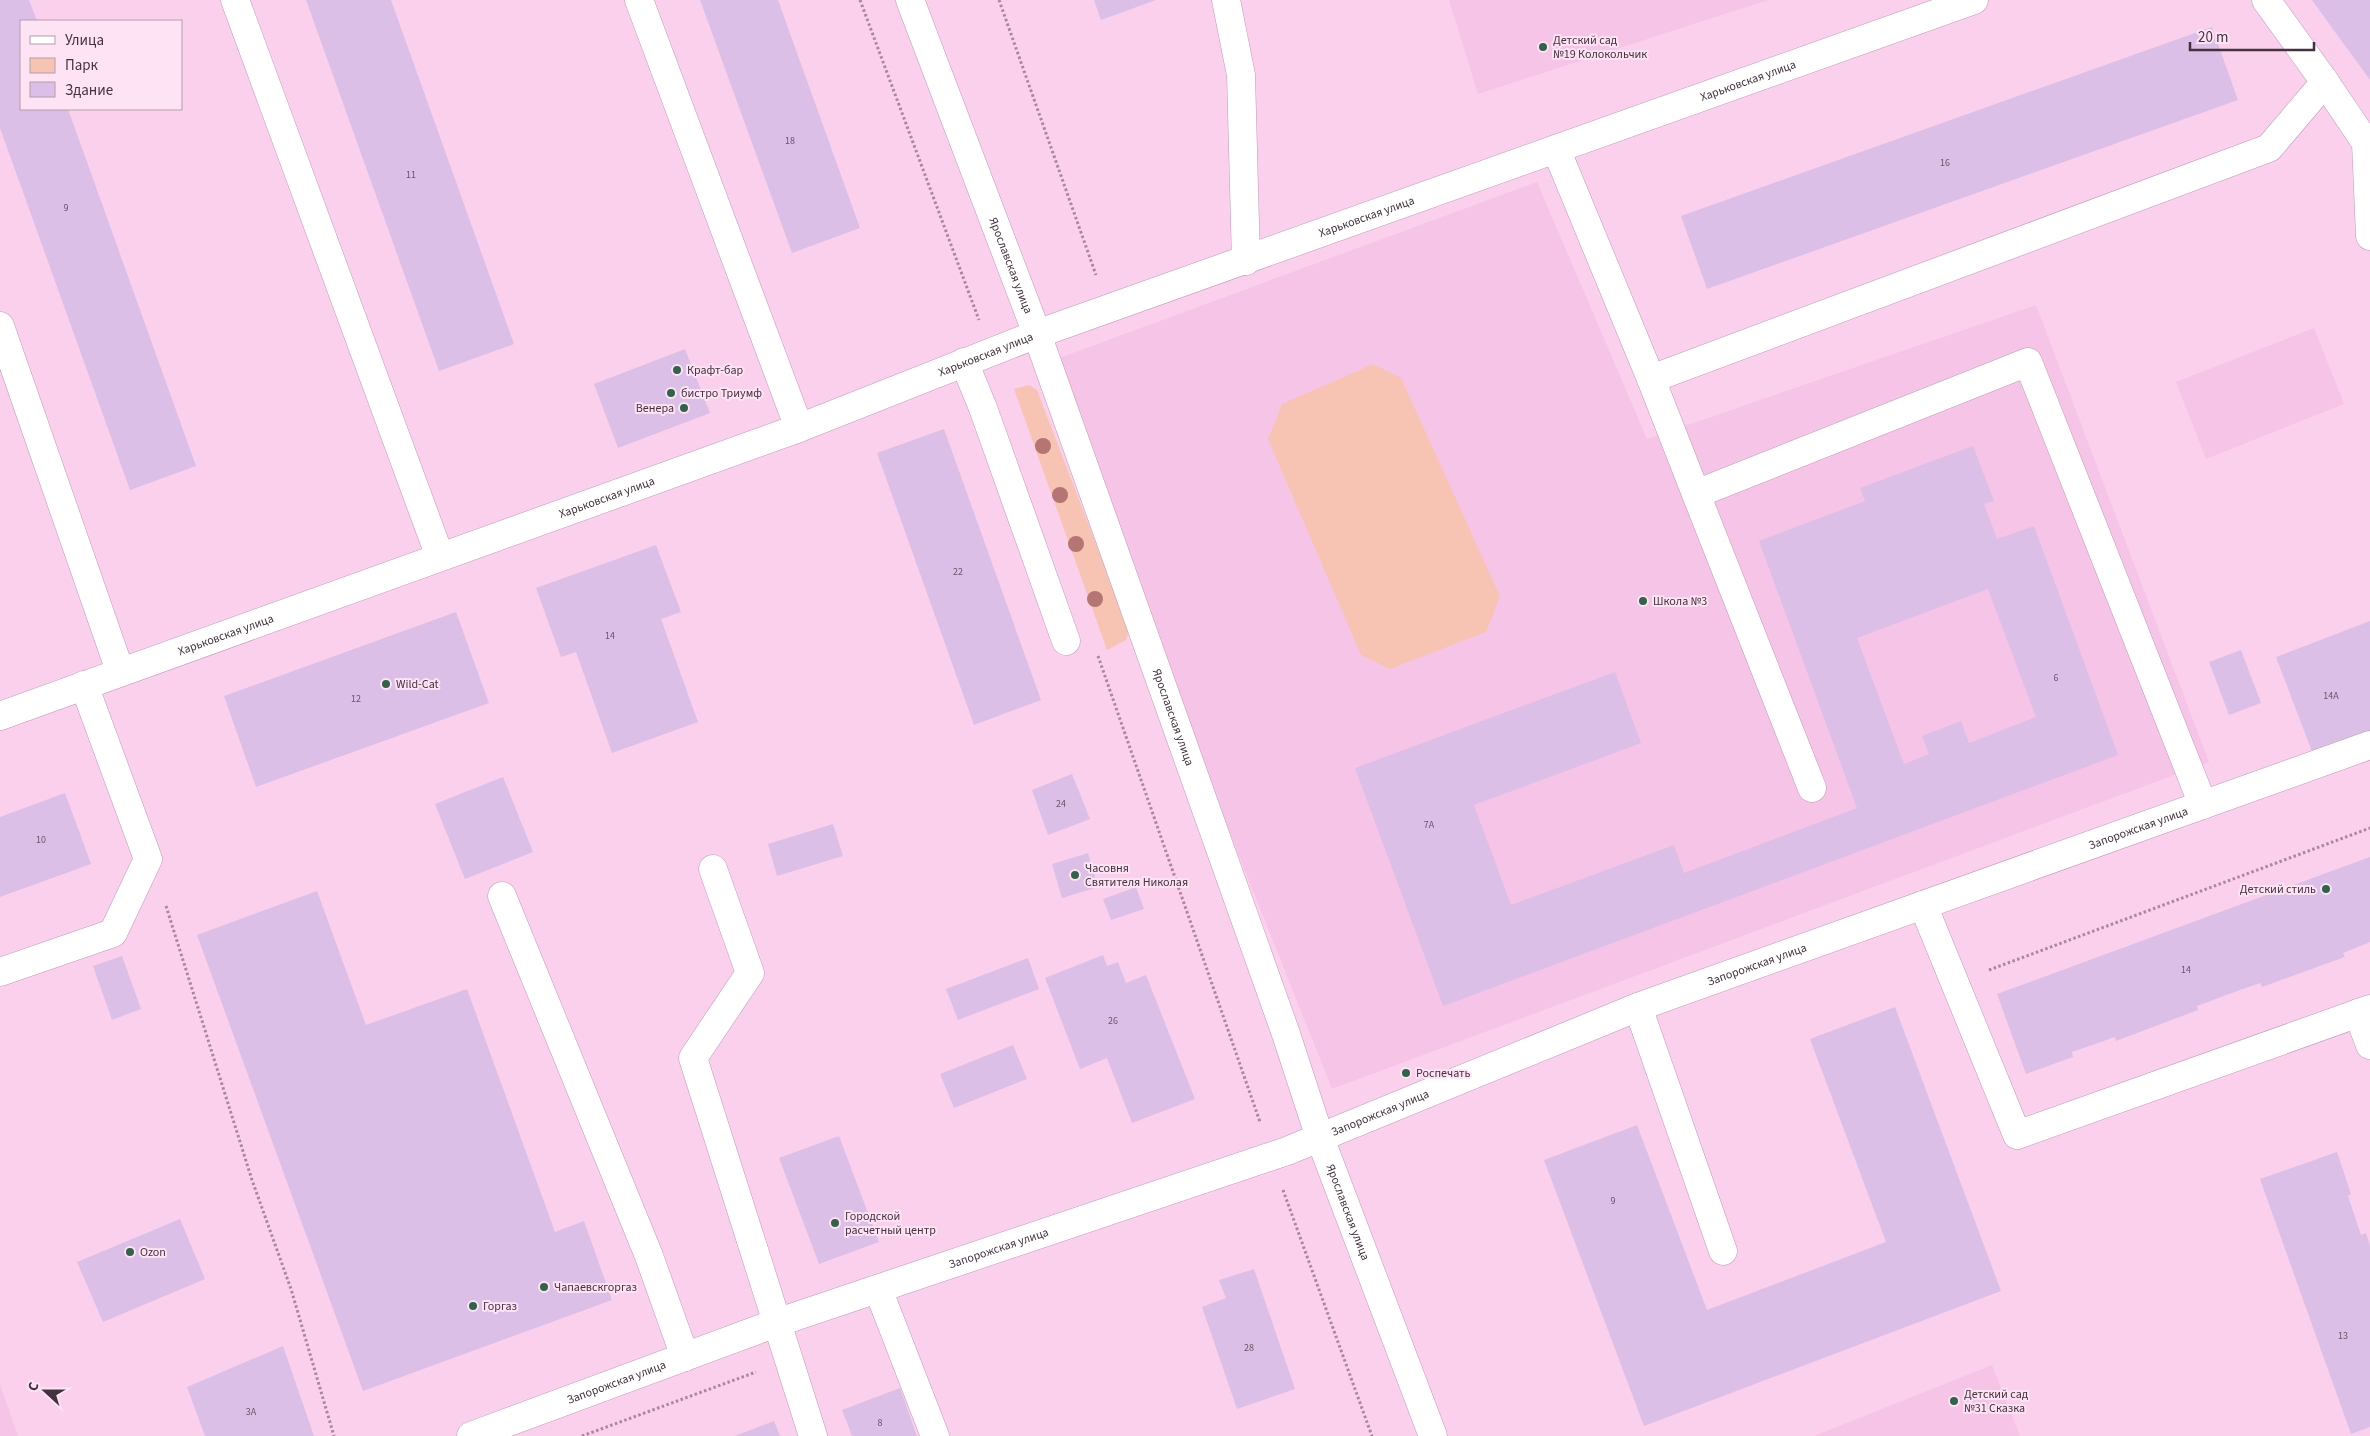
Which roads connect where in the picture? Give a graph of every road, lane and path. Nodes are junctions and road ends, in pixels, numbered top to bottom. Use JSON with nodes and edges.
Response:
{"nodes":[{"id":1,"x":235,"y":0,"type":"edge"},
{"id":2,"x":639,"y":0,"type":"edge"},
{"id":3,"x":860,"y":0,"type":"edge"},
{"id":4,"x":910,"y":0,"type":"edge"},
{"id":5,"x":999,"y":0,"type":"edge"},
{"id":6,"x":1226,"y":0,"type":"edge"},
{"id":7,"x":1974,"y":0,"type":"edge"},
{"id":8,"x":2266,"y":0,"type":"edge"},
{"id":9,"x":2325,"y":82,"type":"junction"},
{"id":10,"x":1556,"y":149,"type":"junction"},
{"id":11,"x":2370,"y":236,"type":"edge"},
{"id":12,"x":1246,"y":261,"type":"junction"},
{"id":13,"x":1108,"y":310,"type":"junction"},
{"id":14,"x":0,"y":326,"type":"edge"},
{"id":15,"x":1037,"y":334,"type":"junction"},
{"id":16,"x":991,"y":352,"type":"junction"},
{"id":17,"x":964,"y":362,"type":"junction"},
{"id":18,"x":1651,"y":379,"type":"junction"},
{"id":19,"x":799,"y":428,"type":"junction"},
{"id":20,"x":1696,"y":494,"type":"junction"},
{"id":21,"x":440,"y":557,"type":"junction"},
{"id":22,"x":1066,"y":641,"type":"dead end"},
{"id":23,"x":1094,"y":647,"type":"dead end"},
{"id":24,"x":120,"y":671,"type":"junction"},
{"id":25,"x":84,"y":685,"type":"junction"},
{"id":26,"x":0,"y":716,"type":"edge"},
{"id":27,"x":2370,"y":745,"type":"edge"},
{"id":28,"x":1812,"y":788,"type":"dead end"},
{"id":29,"x":2203,"y":805,"type":"junction"},
{"id":30,"x":2370,"y":828,"type":"edge"},
{"id":31,"x":148,"y":859,"type":"junction"},
{"id":32,"x":713,"y":869,"type":"dead end"},
{"id":33,"x":502,"y":896,"type":"dead end"},
{"id":34,"x":1923,"y":905,"type":"junction"},
{"id":35,"x":0,"y":972,"type":"edge"},
{"id":36,"x":1955,"y":983,"type":"junction"},
{"id":37,"x":1638,"y":1007,"type":"junction"},
{"id":38,"x":2364,"y":1011,"type":"edge"},
{"id":39,"x":2370,"y":1045,"type":"edge"},
{"id":40,"x":1320,"y":1138,"type":"junction"},
{"id":41,"x":1272,"y":1156,"type":"junction"},
{"id":42,"x":1723,"y":1251,"type":"dead end"},
{"id":43,"x":878,"y":1289,"type":"junction"},
{"id":44,"x":776,"y":1323,"type":"junction"},
{"id":45,"x":685,"y":1357,"type":"junction"},
{"id":46,"x":334,"y":1436,"type":"edge"},
{"id":47,"x":471,"y":1436,"type":"edge"},
{"id":48,"x":813,"y":1436,"type":"edge"},
{"id":49,"x":935,"y":1436,"type":"edge"},
{"id":50,"x":1372,"y":1436,"type":"edge"},
{"id":51,"x":1433,"y":1436,"type":"edge"}],
"edges":[{"from":1,"to":21,"type":"street"},
{"from":2,"to":19,"type":"street"},
{"from":3,"to":16,"type":"path"},
{"from":4,"to":15,"type":"street","name":"Ярославская улица"},
{"from":5,"to":13,"type":"path"},
{"from":6,"to":12,"type":"street"},
{"from":7,"to":10,"type":"street","name":"Харьковская улица"},
{"from":8,"to":9,"type":"street"},
{"from":9,"to":11,"type":"street"},
{"from":9,"to":18,"type":"street"},
{"from":10,"to":12,"type":"street","name":"Харьковская улица"},
{"from":10,"to":18,"type":"street"},
{"from":12,"to":13,"type":"street","name":"Харьковская улица"},
{"from":13,"to":15,"type":"street","name":"Харьковская улица"},
{"from":14,"to":24,"type":"street"},
{"from":15,"to":16,"type":"street","name":"Харьковская улица"},
{"from":15,"to":40,"type":"street","name":"Ярославская улица"},
{"from":16,"to":17,"type":"street","name":"Харьковская улица"},
{"from":17,"to":19,"type":"street","name":"Харьковская улица"},
{"from":17,"to":22,"type":"street"},
{"from":18,"to":20,"type":"street"},
{"from":19,"to":21,"type":"street","name":"Харьковская улица"},
{"from":20,"to":28,"type":"street"},
{"from":20,"to":29,"type":"street"},
{"from":21,"to":24,"type":"street","name":"Харьковская улица"},
{"from":23,"to":41,"type":"path"},
{"from":24,"to":25,"type":"street","name":"Харьковская улица"},
{"from":25,"to":26,"type":"street","name":"Харьковская улица"},
{"from":25,"to":31,"type":"street"},
{"from":27,"to":29,"type":"street","name":"Запорожская улица"},
{"from":29,"to":34,"type":"street","name":"Запорожская улица"},
{"from":30,"to":36,"type":"path"},
{"from":31,"to":35,"type":"street"},
{"from":31,"to":46,"type":"path"},
{"from":32,"to":44,"type":"street"},
{"from":33,"to":45,"type":"street"},
{"from":34,"to":36,"type":"street"},
{"from":34,"to":37,"type":"street","name":"Запорожская улица"},
{"from":36,"to":38,"type":"street"},
{"from":37,"to":40,"type":"street","name":"Запорожская улица"},
{"from":37,"to":42,"type":"street"},
{"from":38,"to":39,"type":"street"},
{"from":40,"to":41,"type":"street","name":"Запорожская улица"},
{"from":40,"to":51,"type":"street","name":"Ярославская улица"},
{"from":41,"to":43,"type":"street","name":"Запорожская улица"},
{"from":41,"to":50,"type":"path"},
{"from":43,"to":44,"type":"street","name":"Запорожская улица"},
{"from":43,"to":49,"type":"street"},
{"from":44,"to":45,"type":"street","name":"Запорожская улица"},
{"from":44,"to":48,"type":"street"},
{"from":45,"to":47,"type":"street","name":"Запорожская улица"}]}
